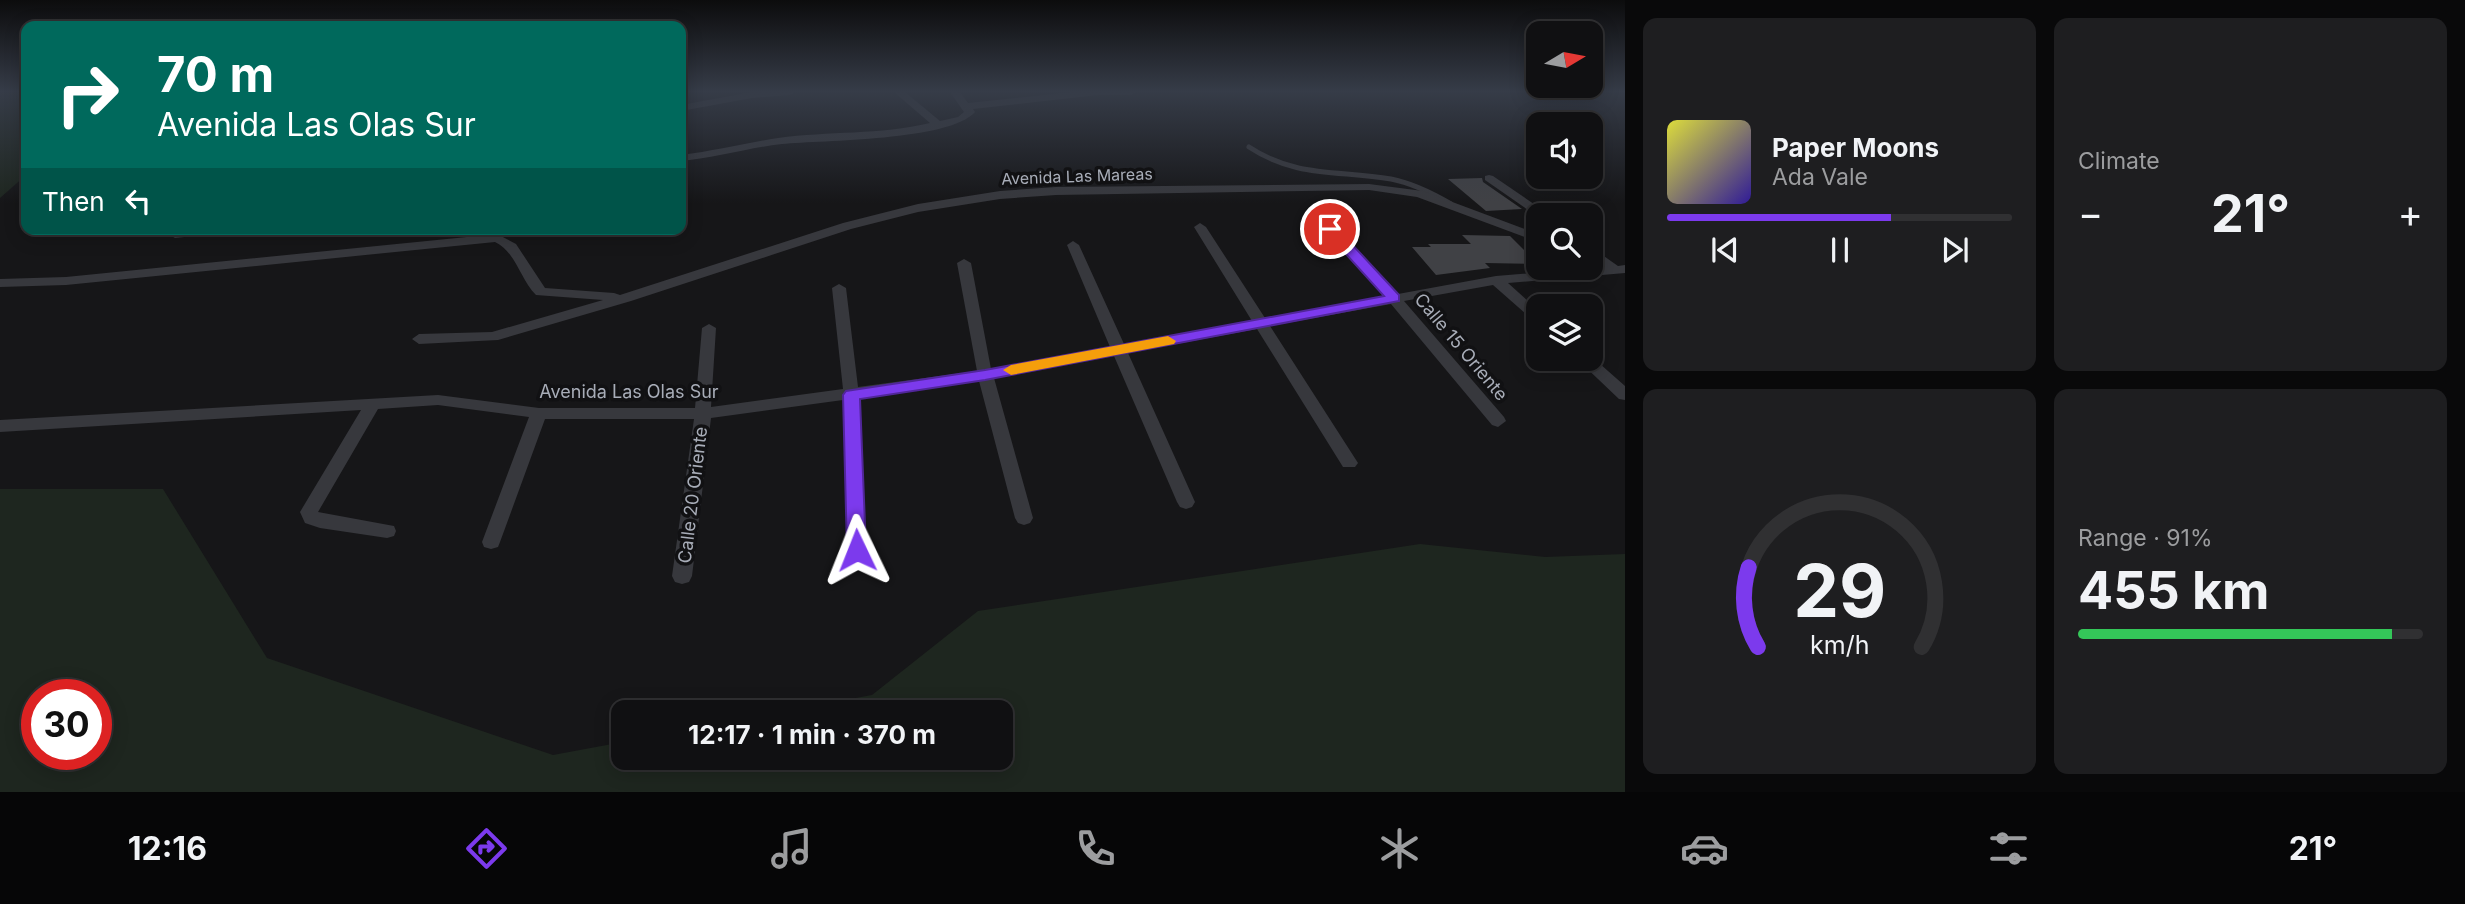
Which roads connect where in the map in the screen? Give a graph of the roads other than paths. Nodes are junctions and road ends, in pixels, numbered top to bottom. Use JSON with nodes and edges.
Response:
{"nodes":[{"id":1,"x":917,"y":129,"type":"edge"},
{"id":2,"x":1249,"y":147,"type":"dead end"},
{"id":3,"x":686,"y":157,"type":"edge"},
{"id":4,"x":1489,"y":178,"type":"dead end"},
{"id":5,"x":1526,"y":203,"type":"edge"},
{"id":6,"x":1457,"y":207,"type":"junction"},
{"id":7,"x":1200,"y":227,"type":"dead end"},
{"id":8,"x":1330,"y":229,"type":"dead end"},
{"id":9,"x":1526,"y":233,"type":"edge"},
{"id":10,"x":1073,"y":245,"type":"dead end"},
{"id":11,"x":1603,"y":259,"type":"edge"},
{"id":12,"x":964,"y":263,"type":"dead end"},
{"id":13,"x":1603,"y":263,"type":"edge"},
{"id":14,"x":1622,"y":272,"type":"edge"},
{"id":15,"x":1496,"y":280,"type":"junction"},
{"id":16,"x":0,"y":283,"type":"edge"},
{"id":17,"x":839,"y":288,"type":"dead end"},
{"id":18,"x":626,"y":298,"type":"junction"},
{"id":19,"x":1394,"y":298,"type":"junction"},
{"id":20,"x":1526,"y":306,"type":"edge"},
{"id":21,"x":1260,"y":323,"type":"junction"},
{"id":22,"x":709,"y":328,"type":"dead end"},
{"id":23,"x":419,"y":339,"type":"dead end"},
{"id":24,"x":1120,"y":350,"type":"junction"},
{"id":25,"x":1598,"y":371,"type":"edge"},
{"id":26,"x":985,"y":375,"type":"junction"},
{"id":27,"x":851,"y":395,"type":"junction"},
{"id":28,"x":1625,"y":395,"type":"edge"},
{"id":29,"x":373,"y":404,"type":"junction"},
{"id":30,"x":540,"y":413,"type":"junction"},
{"id":31,"x":703,"y":414,"type":"junction"},
{"id":32,"x":1498,"y":421,"type":"dead end"},
{"id":33,"x":0,"y":426,"type":"edge"},
{"id":34,"x":1349,"y":463,"type":"dead end"},
{"id":35,"x":1186,"y":502,"type":"dead end"},
{"id":36,"x":1024,"y":518,"type":"dead end"},
{"id":37,"x":387,"y":531,"type":"dead end"},
{"id":38,"x":491,"y":542,"type":"dead end"},
{"id":39,"x":857,"y":550,"type":"dead end"},
{"id":40,"x":682,"y":576,"type":"dead end"}],
"edges":[{"from":1,"to":3,"type":"street"},
{"from":2,"to":6,"type":"lane"},
{"from":4,"to":5,"type":"street"},
{"from":6,"to":9,"type":"street","name":"Avenida Las Mareas"},
{"from":6,"to":18,"type":"street","name":"Avenida Las Mareas"},
{"from":7,"to":21,"type":"street"},
{"from":8,"to":19,"type":"street","name":"Calle 15 Oriente"},
{"from":10,"to":24,"type":"street"},
{"from":11,"to":14,"type":"street"},
{"from":12,"to":26,"type":"street"},
{"from":13,"to":14,"type":"street"},
{"from":14,"to":15,"type":"street","name":"Avenida Las Olas Sur"},
{"from":15,"to":19,"type":"street","name":"Avenida Las Olas Sur"},
{"from":15,"to":20,"type":"street"},
{"from":16,"to":18,"type":"street"},
{"from":17,"to":27,"type":"street"},
{"from":18,"to":23,"type":"street","name":"Avenida Las Mareas"},
{"from":19,"to":21,"type":"street","name":"Avenida Las Olas Sur"},
{"from":19,"to":32,"type":"street","name":"Calle 15 Oriente"},
{"from":21,"to":24,"type":"street","name":"Avenida Las Olas Sur"},
{"from":21,"to":34,"type":"street"},
{"from":22,"to":31,"type":"street","name":"Calle 20 Oriente"},
{"from":24,"to":26,"type":"street","name":"Avenida Las Olas Sur"},
{"from":24,"to":35,"type":"street"},
{"from":25,"to":28,"type":"street"},
{"from":26,"to":27,"type":"street","name":"Avenida Las Olas Sur"},
{"from":26,"to":36,"type":"street"},
{"from":27,"to":31,"type":"street","name":"Avenida Las Olas Sur"},
{"from":27,"to":39,"type":"street"},
{"from":29,"to":30,"type":"street","name":"Avenida Las Olas Sur"},
{"from":29,"to":33,"type":"street","name":"Avenida Las Olas Sur"},
{"from":29,"to":37,"type":"street"},
{"from":30,"to":31,"type":"street","name":"Avenida Las Olas Sur"},
{"from":30,"to":38,"type":"street"},
{"from":31,"to":40,"type":"street","name":"Calle 20 Oriente"}]}
